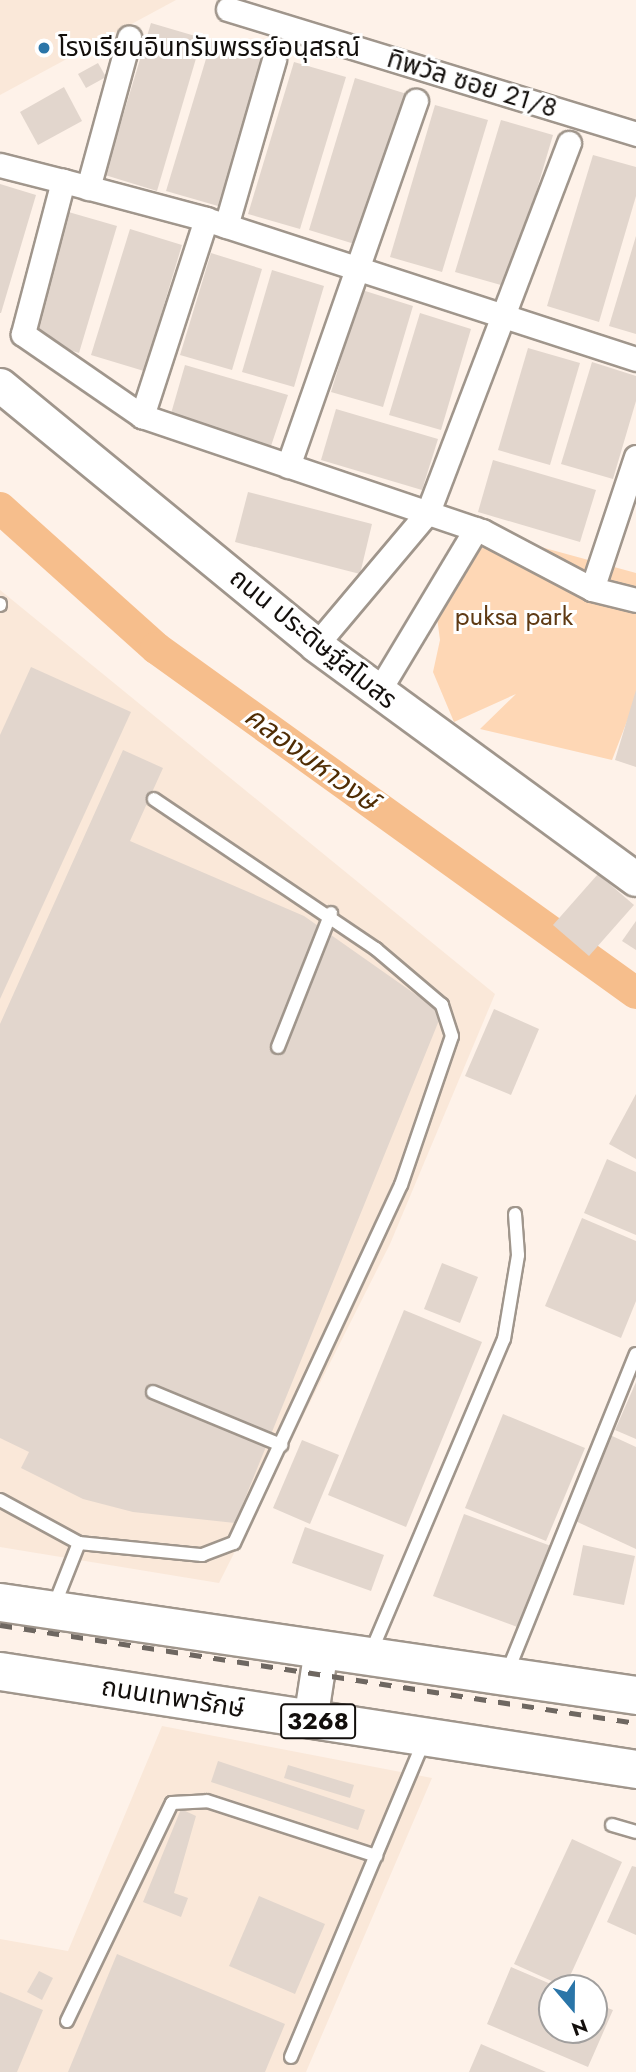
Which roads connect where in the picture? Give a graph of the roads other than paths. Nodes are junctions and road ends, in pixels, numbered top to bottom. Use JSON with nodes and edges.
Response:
{"nodes":[{"id":1,"x":228,"y":9,"type":"dead end"},
{"id":2,"x":129,"y":38,"type":"dead end"},
{"id":3,"x":274,"y":60,"type":"dead end"},
{"id":4,"x":416,"y":101,"type":"dead end"},
{"id":5,"x":636,"y":134,"type":"edge"},
{"id":6,"x":569,"y":143,"type":"dead end"},
{"id":7,"x":0,"y":165,"type":"edge"},
{"id":8,"x":63,"y":181,"type":"junction"},
{"id":9,"x":88,"y":188,"type":"junction"},
{"id":10,"x":216,"y":222,"type":"junction"},
{"id":11,"x":359,"y":267,"type":"junction"},
{"id":12,"x":503,"y":313,"type":"junction"},
{"id":13,"x":636,"y":359,"type":"edge"},
{"id":14,"x":0,"y":385,"type":"edge"},
{"id":15,"x":142,"y":416,"type":"junction"},
{"id":16,"x":636,"y":457,"type":"edge"},
{"id":17,"x":288,"y":466,"type":"junction"},
{"id":18,"x":428,"y":512,"type":"junction"},
{"id":19,"x":476,"y":529,"type":"junction"},
{"id":20,"x":592,"y":589,"type":"junction"},
{"id":21,"x":636,"y":600,"type":"edge"},
{"id":22,"x":316,"y":645,"type":"junction"},
{"id":23,"x":378,"y":692,"type":"junction"},
{"id":24,"x":154,"y":799,"type":"dead end"},
{"id":25,"x":636,"y":879,"type":"edge"},
{"id":26,"x":331,"y":914,"type":"junction"},
{"id":27,"x":278,"y":1047,"type":"dead end"},
{"id":28,"x":514,"y":1213,"type":"dead end"},
{"id":29,"x":636,"y":1354,"type":"edge"},
{"id":30,"x":153,"y":1392,"type":"dead end"},
{"id":31,"x":281,"y":1446,"type":"junction"},
{"id":32,"x":0,"y":1500,"type":"edge"},
{"id":33,"x":79,"y":1543,"type":"junction"},
{"id":34,"x":0,"y":1602,"type":"edge"},
{"id":35,"x":53,"y":1610,"type":"junction"},
{"id":36,"x":321,"y":1649,"type":"junction"},
{"id":37,"x":370,"y":1656,"type":"junction"},
{"id":38,"x":0,"y":1671,"type":"edge"},
{"id":39,"x":505,"y":1676,"type":"junction"},
{"id":40,"x":636,"y":1695,"type":"edge"},
{"id":41,"x":310,"y":1720,"type":"junction"},
{"id":42,"x":425,"y":1738,"type":"junction"},
{"id":43,"x":636,"y":1769,"type":"edge"},
{"id":44,"x":612,"y":1825,"type":"dead end"},
{"id":45,"x":636,"y":1832,"type":"edge"},
{"id":46,"x":376,"y":1856,"type":"junction"},
{"id":47,"x":67,"y":2021,"type":"dead end"},
{"id":48,"x":290,"y":2057,"type":"dead end"}],
"edges":[{"from":1,"to":5,"type":"street","name":"ทิพวัล ซอย 21/8"},
{"from":2,"to":9,"type":"street"},
{"from":3,"to":10,"type":"street"},
{"from":4,"to":11,"type":"street"},
{"from":6,"to":12,"type":"street"},
{"from":7,"to":8,"type":"street"},
{"from":8,"to":9,"type":"street"},
{"from":8,"to":15,"type":"street"},
{"from":9,"to":10,"type":"street"},
{"from":10,"to":11,"type":"street"},
{"from":10,"to":15,"type":"street"},
{"from":11,"to":12,"type":"street"},
{"from":11,"to":17,"type":"street"},
{"from":12,"to":13,"type":"street"},
{"from":12,"to":18,"type":"street"},
{"from":14,"to":22,"type":"street","name":"ถนน ประดิษฐ์สโมสร"},
{"from":15,"to":17,"type":"street"},
{"from":16,"to":20,"type":"street"},
{"from":17,"to":18,"type":"street"},
{"from":18,"to":19,"type":"street"},
{"from":18,"to":22,"type":"street"},
{"from":19,"to":20,"type":"street"},
{"from":19,"to":23,"type":"street"},
{"from":20,"to":21,"type":"street"},
{"from":22,"to":23,"type":"street","name":"ถนน ประดิษฐ์สโมสร"},
{"from":23,"to":25,"type":"street","name":"ถนน ประดิษฐ์สโมสร"},
{"from":24,"to":26,"type":"lane"},
{"from":26,"to":27,"type":"lane"},
{"from":26,"to":31,"type":"lane"},
{"from":28,"to":37,"type":"lane"},
{"from":29,"to":39,"type":"lane"},
{"from":30,"to":31,"type":"lane"},
{"from":31,"to":33,"type":"lane"},
{"from":32,"to":33,"type":"lane"},
{"from":33,"to":35,"type":"lane"},
{"from":34,"to":35,"type":"main road"},
{"from":35,"to":36,"type":"main road"},
{"from":36,"to":37,"type":"main road"},
{"from":36,"to":41,"type":"street"},
{"from":37,"to":39,"type":"main road"},
{"from":38,"to":41,"type":"main road","name":"ถนนเทพารักษ์","number":"3268"},
{"from":39,"to":40,"type":"main road"},
{"from":41,"to":42,"type":"main road","name":"ถนนเทพารักษ์","number":"3268"},
{"from":42,"to":43,"type":"main road","name":"ถนนเทพารักษ์","number":"3268"},
{"from":42,"to":46,"type":"lane"},
{"from":44,"to":45,"type":"lane"},
{"from":46,"to":47,"type":"lane"},
{"from":46,"to":48,"type":"lane"}]}
